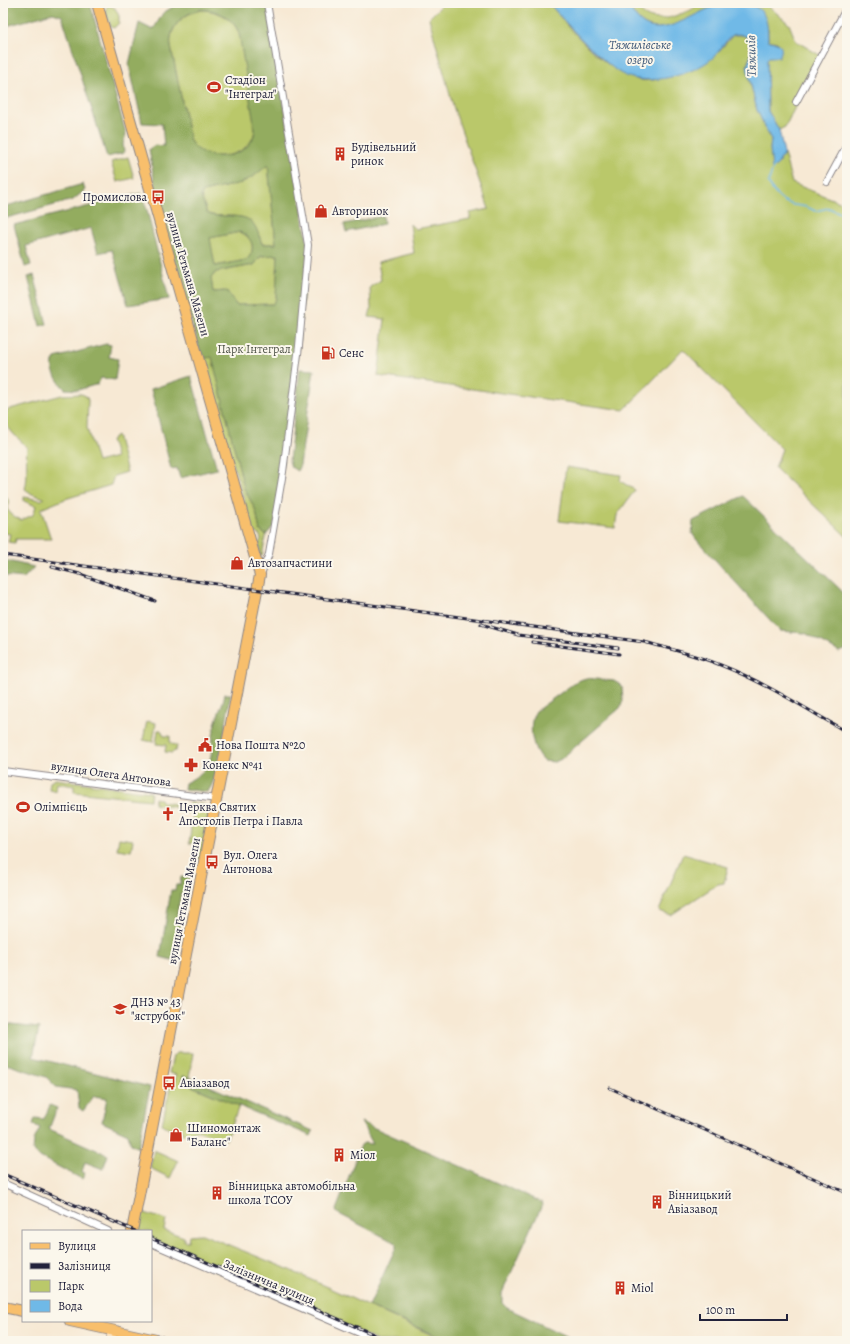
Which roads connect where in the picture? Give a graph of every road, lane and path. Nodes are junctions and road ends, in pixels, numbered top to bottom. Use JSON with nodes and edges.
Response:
{"nodes":[{"id":1,"x":97,"y":3,"type":"edge"},
{"id":2,"x":267,"y":3,"type":"edge"},
{"id":3,"x":847,"y":7,"type":"edge"},
{"id":4,"x":796,"y":102,"type":"dead end"},
{"id":5,"x":847,"y":145,"type":"edge"},
{"id":6,"x":827,"y":182,"type":"dead end"},
{"id":7,"x":260,"y":575,"type":"junction"},
{"id":8,"x":3,"y":771,"type":"edge"},
{"id":9,"x":217,"y":799,"type":"junction"},
{"id":10,"x":3,"y":1183,"type":"edge"},
{"id":11,"x":106,"y":1230,"type":"edge"},
{"id":12,"x":132,"y":1230,"type":"edge"},
{"id":13,"x":152,"y":1243,"type":"edge"},
{"id":14,"x":3,"y":1307,"type":"edge"},
{"id":15,"x":22,"y":1311,"type":"edge"},
{"id":16,"x":74,"y":1322,"type":"edge"},
{"id":17,"x":112,"y":1331,"type":"edge"},
{"id":18,"x":161,"y":1341,"type":"edge"},
{"id":19,"x":378,"y":1341,"type":"edge"}],
"edges":[{"from":1,"to":7,"type":"main road","name":"вулиця Гетьмана Мазепи"},
{"from":2,"to":7,"type":"street","name":"вулиця Гетьмана Мазепи"},
{"from":3,"to":4,"type":"street"},
{"from":5,"to":6,"type":"street"},
{"from":7,"to":9,"type":"main road","name":"вулиця Гетьмана Мазепи"},
{"from":8,"to":9,"type":"street","name":"вулиця Олега Антонова"},
{"from":9,"to":12,"type":"main road","name":"вулиця Гетьмана Мазепи"},
{"from":10,"to":11,"type":"street"},
{"from":13,"to":19,"type":"street","name":"Залізнична вулиця"},
{"from":14,"to":15,"type":"main road"},
{"from":16,"to":17,"type":"main road"},
{"from":17,"to":18,"type":"main road"}]}
